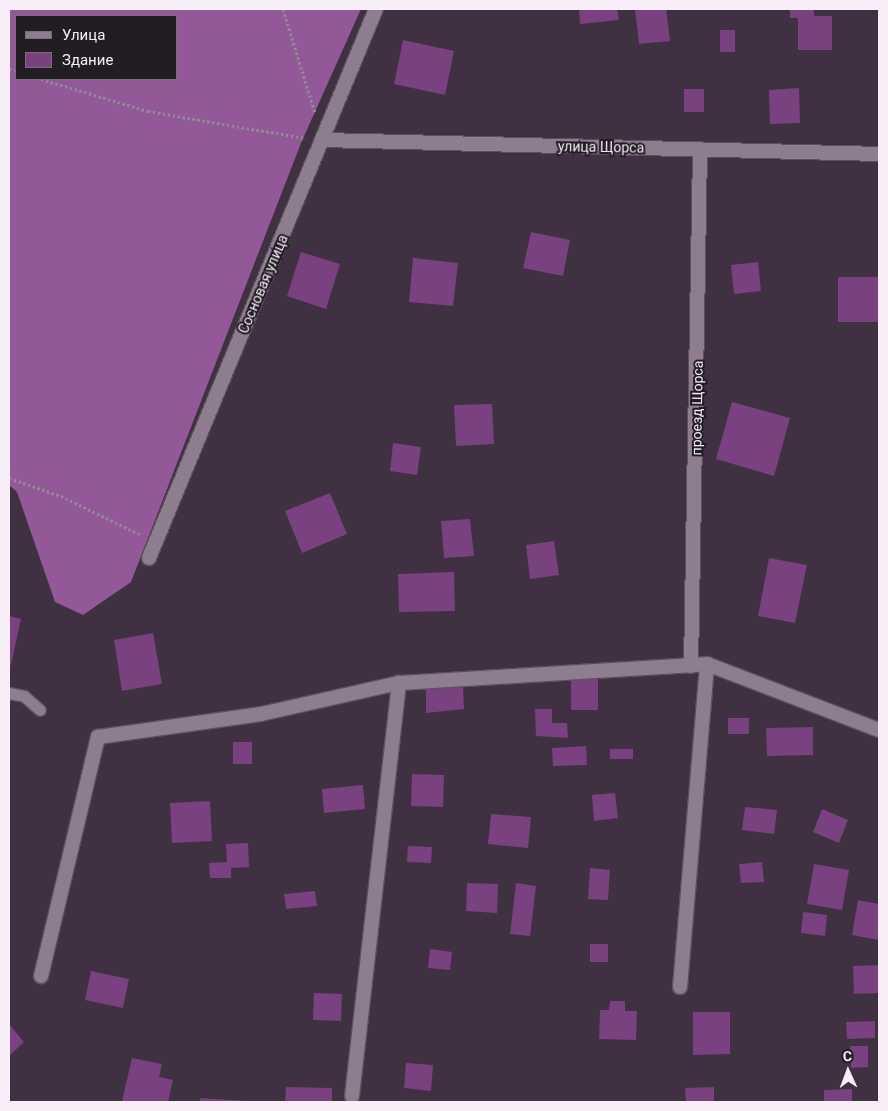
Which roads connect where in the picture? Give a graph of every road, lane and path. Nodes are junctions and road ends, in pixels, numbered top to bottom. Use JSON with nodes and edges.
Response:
{"nodes":[{"id":1,"x":283,"y":9,"type":"edge"},
{"id":2,"x":376,"y":9,"type":"edge"},
{"id":3,"x":44,"y":80,"type":"edge"},
{"id":4,"x":323,"y":140,"type":"junction"},
{"id":5,"x":700,"y":149,"type":"junction"},
{"id":6,"x":879,"y":154,"type":"edge"},
{"id":7,"x":9,"y":478,"type":"edge"},
{"id":8,"x":156,"y":542,"type":"junction"},
{"id":9,"x":149,"y":558,"type":"dead end"},
{"id":10,"x":707,"y":664,"type":"junction"},
{"id":11,"x":691,"y":666,"type":"junction"},
{"id":12,"x":399,"y":683,"type":"junction"},
{"id":13,"x":9,"y":692,"type":"edge"},
{"id":14,"x":40,"y":710,"type":"dead end"},
{"id":15,"x":879,"y":730,"type":"edge"},
{"id":16,"x":41,"y":976,"type":"dead end"},
{"id":17,"x":680,"y":987,"type":"dead end"},
{"id":18,"x":352,"y":1096,"type":"dead end"}],
"edges":[{"from":1,"to":4,"type":"path"},
{"from":2,"to":4,"type":"street","name":"Сосновая улица"},
{"from":3,"to":4,"type":"path"},
{"from":4,"to":5,"type":"street","name":"улица Щорса"},
{"from":4,"to":8,"type":"street","name":"Сосновая улица"},
{"from":5,"to":6,"type":"street","name":"улица Щорса"},
{"from":5,"to":11,"type":"street","name":"проезд Щорса"},
{"from":7,"to":8,"type":"path"},
{"from":8,"to":9,"type":"street","name":"Сосновая улица"},
{"from":10,"to":11,"type":"street"},
{"from":10,"to":15,"type":"street"},
{"from":10,"to":17,"type":"street"},
{"from":11,"to":12,"type":"street"},
{"from":12,"to":16,"type":"street"},
{"from":12,"to":18,"type":"street"},
{"from":13,"to":14,"type":"lane"}]}
